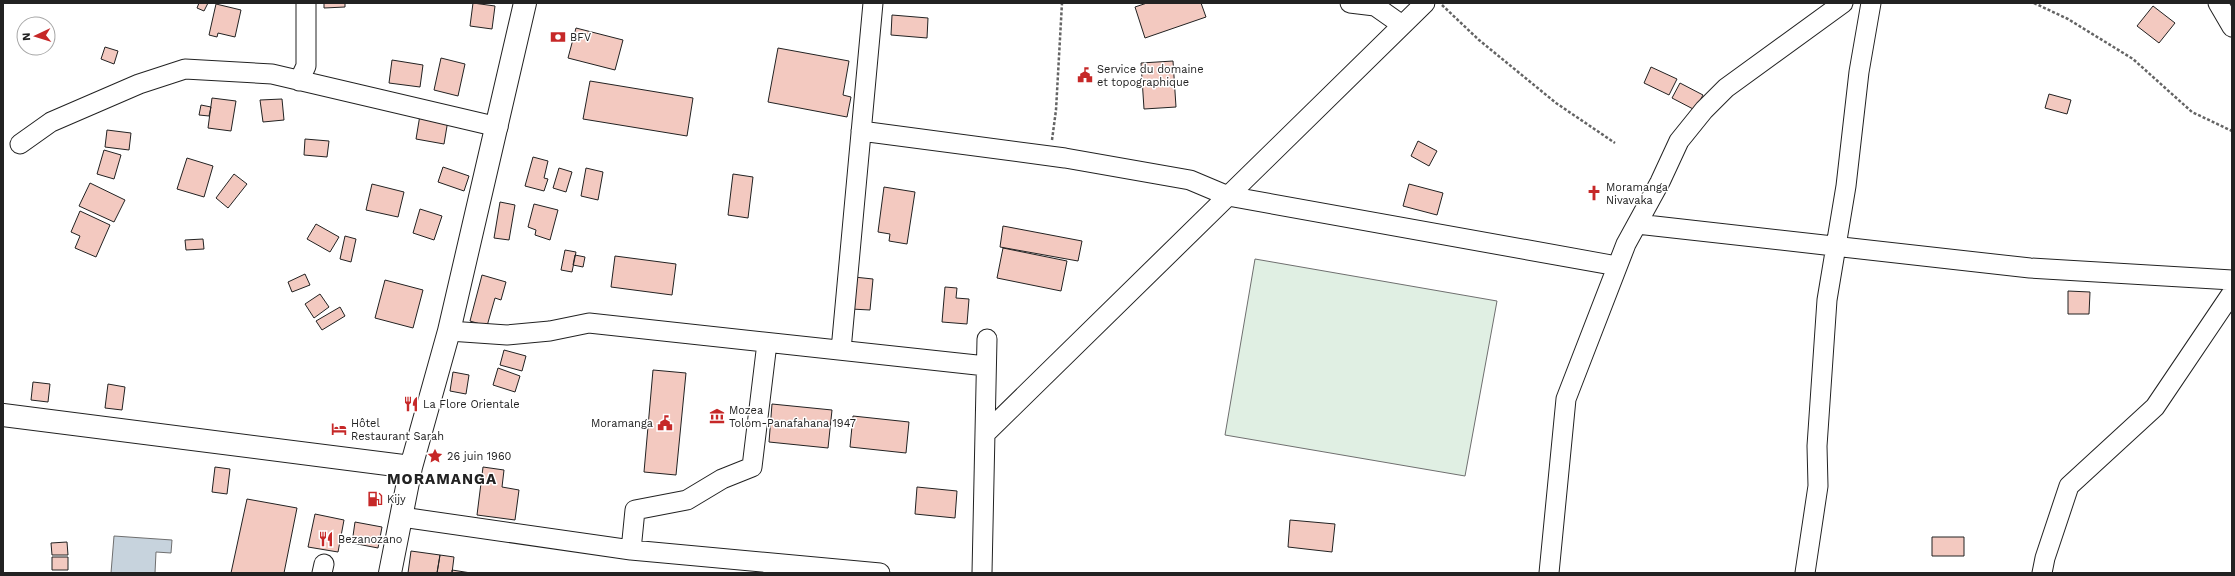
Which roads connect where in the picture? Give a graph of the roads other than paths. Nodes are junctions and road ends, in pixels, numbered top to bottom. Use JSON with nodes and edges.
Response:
{"nodes":[{"id":1,"x":306,"y":3,"type":"edge"},
{"id":2,"x":525,"y":3,"type":"edge"},
{"id":3,"x":873,"y":3,"type":"edge"},
{"id":4,"x":1350,"y":3,"type":"edge"},
{"id":5,"x":1425,"y":3,"type":"edge"},
{"id":6,"x":1843,"y":3,"type":"edge"},
{"id":7,"x":1871,"y":3,"type":"edge"},
{"id":8,"x":2218,"y":3,"type":"edge"},
{"id":9,"x":1402,"y":25,"type":"junction"},
{"id":10,"x":2232,"y":27,"type":"edge"},
{"id":11,"x":299,"y":81,"type":"junction"},
{"id":12,"x":498,"y":127,"type":"junction"},
{"id":13,"x":861,"y":131,"type":"junction"},
{"id":14,"x":20,"y":144,"type":"dead end"},
{"id":15,"x":1228,"y":196,"type":"junction"},
{"id":16,"x":1637,"y":224,"type":"junction"},
{"id":17,"x":1837,"y":247,"type":"junction"},
{"id":18,"x":1617,"y":266,"type":"junction"},
{"id":19,"x":2232,"y":280,"type":"edge"},
{"id":20,"x":2232,"y":293,"type":"edge"},
{"id":21,"x":448,"y":331,"type":"junction"},
{"id":22,"x":987,"y":339,"type":"dead end"},
{"id":23,"x":767,"y":343,"type":"junction"},
{"id":24,"x":841,"y":350,"type":"junction"},
{"id":25,"x":986,"y":366,"type":"junction"},
{"id":26,"x":3,"y":415,"type":"edge"},
{"id":27,"x":985,"y":434,"type":"junction"},
{"id":28,"x":411,"y":468,"type":"junction"},
{"id":29,"x":402,"y":518,"type":"junction"},
{"id":30,"x":632,"y":550,"type":"junction"},
{"id":31,"x":390,"y":573,"type":"edge"},
{"id":32,"x":880,"y":573,"type":"edge"},
{"id":33,"x":982,"y":573,"type":"edge"},
{"id":34,"x":1549,"y":573,"type":"edge"},
{"id":35,"x":1805,"y":573,"type":"edge"},
{"id":36,"x":2042,"y":573,"type":"edge"}],
"edges":[{"from":1,"to":11,"type":"street"},
{"from":2,"to":12,"type":"main road"},
{"from":3,"to":13,"type":"street"},
{"from":4,"to":9,"type":"street"},
{"from":5,"to":9,"type":"street"},
{"from":6,"to":16,"type":"street"},
{"from":7,"to":17,"type":"street"},
{"from":8,"to":10,"type":"street"},
{"from":9,"to":15,"type":"street"},
{"from":11,"to":12,"type":"street"},
{"from":11,"to":14,"type":"street"},
{"from":12,"to":21,"type":"main road"},
{"from":13,"to":15,"type":"street"},
{"from":13,"to":24,"type":"street"},
{"from":15,"to":18,"type":"street"},
{"from":15,"to":27,"type":"street"},
{"from":16,"to":17,"type":"street"},
{"from":16,"to":18,"type":"street"},
{"from":17,"to":19,"type":"street"},
{"from":17,"to":35,"type":"street"},
{"from":18,"to":34,"type":"street"},
{"from":20,"to":36,"type":"street"},
{"from":21,"to":23,"type":"street"},
{"from":21,"to":28,"type":"main road"},
{"from":22,"to":25,"type":"street"},
{"from":23,"to":24,"type":"street"},
{"from":23,"to":30,"type":"street"},
{"from":24,"to":25,"type":"street"},
{"from":25,"to":27,"type":"street"},
{"from":26,"to":28,"type":"main road"},
{"from":27,"to":33,"type":"street"},
{"from":28,"to":29,"type":"main road"},
{"from":29,"to":30,"type":"street"},
{"from":29,"to":31,"type":"main road"},
{"from":30,"to":32,"type":"street"}]}
